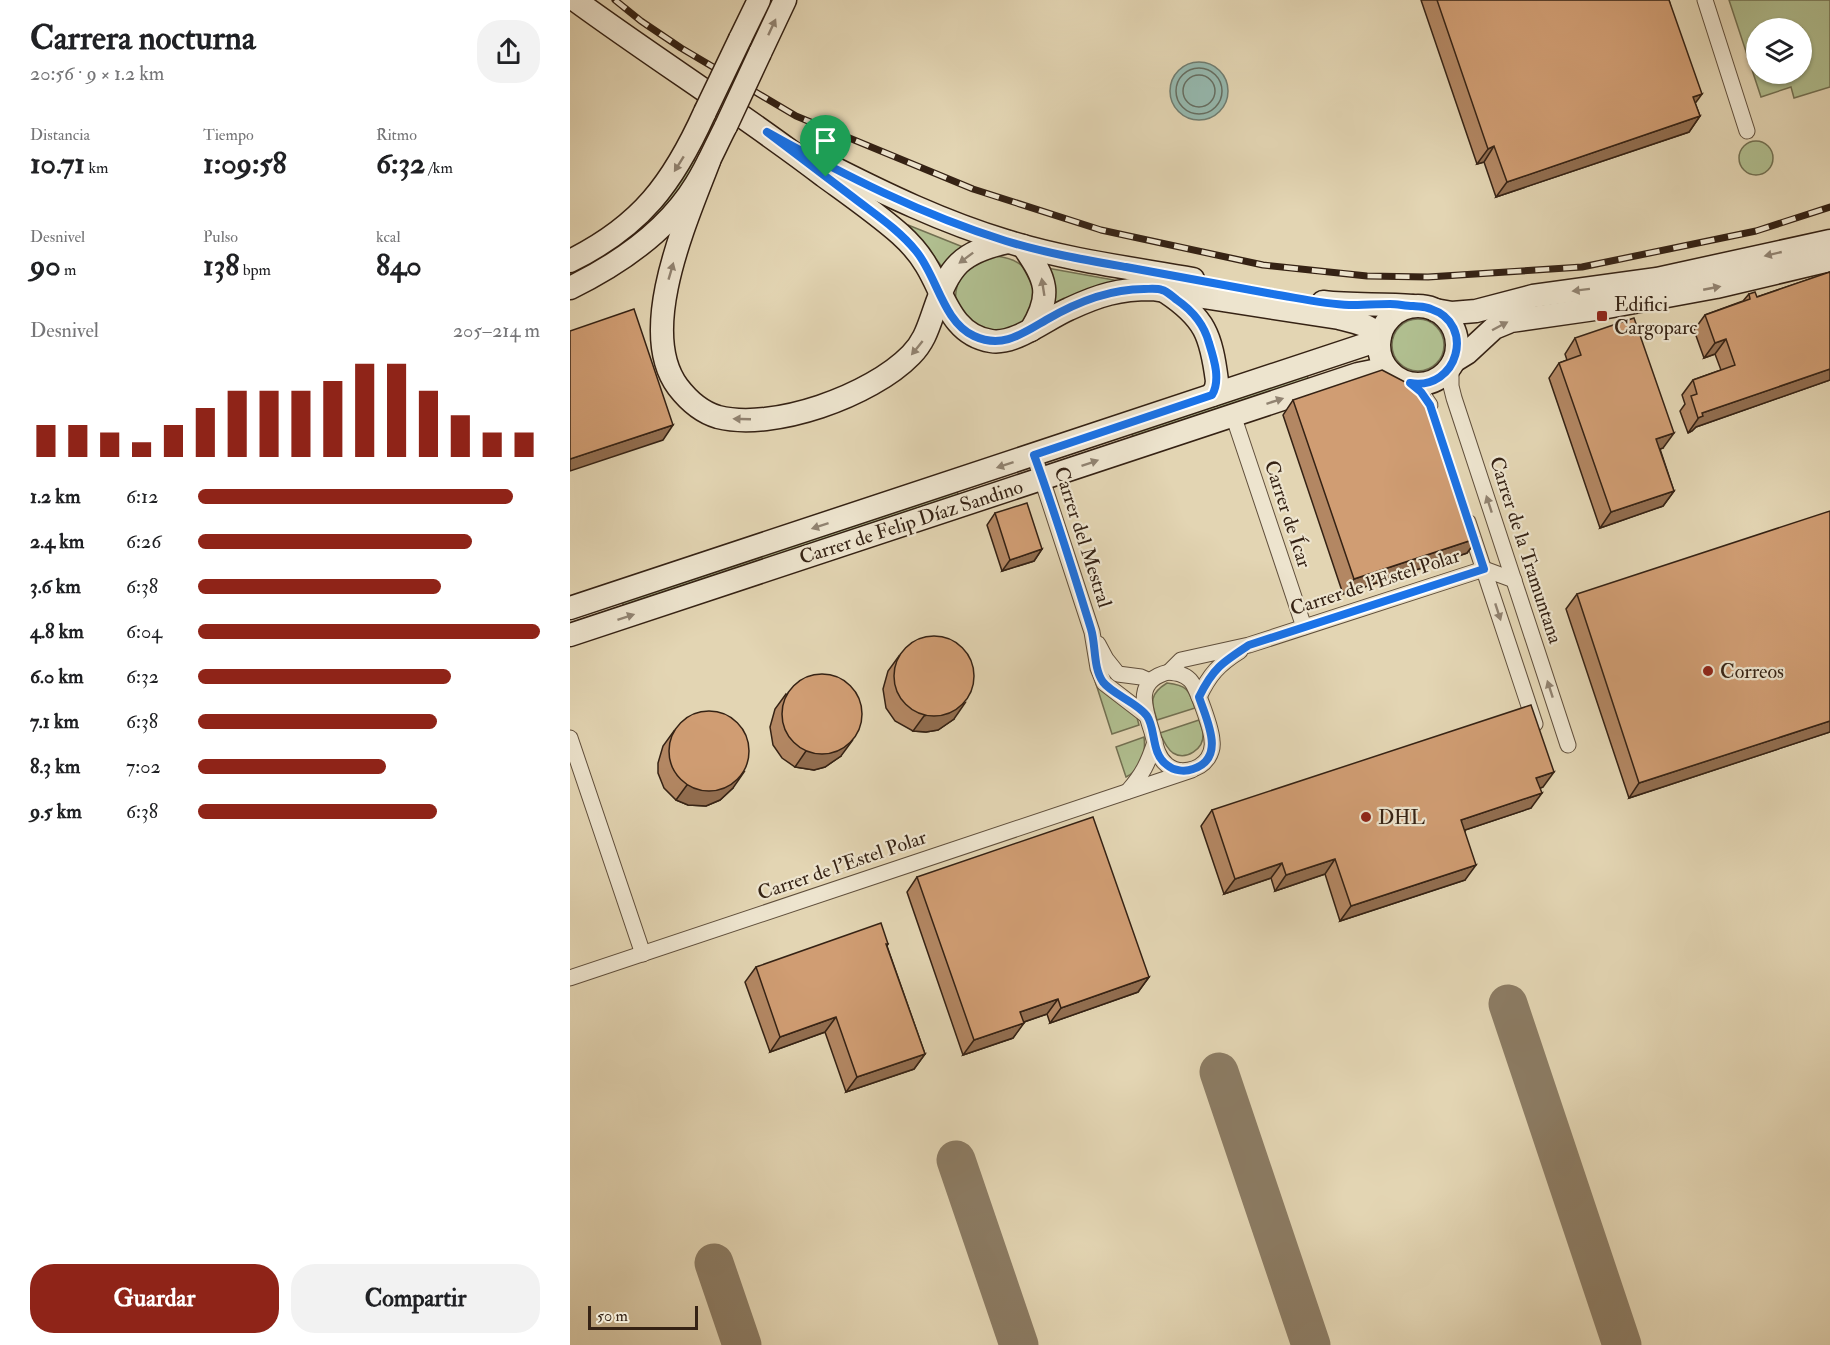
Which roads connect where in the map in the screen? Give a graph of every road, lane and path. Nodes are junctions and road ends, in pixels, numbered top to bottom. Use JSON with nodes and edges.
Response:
{"nodes":[{"id":1,"x":575,"y":0,"type":"edge"},
{"id":2,"x":759,"y":0,"type":"edge"},
{"id":3,"x":785,"y":0,"type":"edge"},
{"id":4,"x":1705,"y":0,"type":"edge"},
{"id":5,"x":1747,"y":131,"type":"dead end"},
{"id":6,"x":767,"y":132,"type":"junction"},
{"id":7,"x":709,"y":161,"type":"junction"},
{"id":8,"x":1830,"y":241,"type":"edge"},
{"id":9,"x":1016,"y":244,"type":"junction"},
{"id":10,"x":1830,"y":260,"type":"edge"},
{"id":11,"x":570,"y":261,"type":"edge"},
{"id":12,"x":570,"y":288,"type":"edge"},
{"id":13,"x":1162,"y":290,"type":"junction"},
{"id":14,"x":940,"y":294,"type":"junction"},
{"id":15,"x":1412,"y":306,"type":"junction"},
{"id":16,"x":1435,"y":310,"type":"junction"},
{"id":17,"x":1031,"y":330,"type":"junction"},
{"id":18,"x":1380,"y":338,"type":"junction"},
{"id":19,"x":1453,"y":363,"type":"junction"},
{"id":20,"x":1400,"y":378,"type":"junction"},
{"id":21,"x":1212,"y":395,"type":"junction"},
{"id":22,"x":1233,"y":415,"type":"junction"},
{"id":23,"x":1436,"y":423,"type":"edge"},
{"id":24,"x":1034,"y":455,"type":"junction"},
{"id":25,"x":1043,"y":479,"type":"junction"},
{"id":26,"x":1463,"y":505,"type":"edge"},
{"id":27,"x":1484,"y":569,"type":"junction"},
{"id":28,"x":1514,"y":580,"type":"junction"},
{"id":29,"x":570,"y":608,"type":"edge"},
{"id":30,"x":1304,"y":627,"type":"junction"},
{"id":31,"x":1092,"y":632,"type":"junction"},
{"id":32,"x":570,"y":635,"type":"edge"},
{"id":33,"x":1249,"y":645,"type":"junction"},
{"id":34,"x":1169,"y":672,"type":"junction"},
{"id":35,"x":1150,"y":681,"type":"junction"},
{"id":36,"x":1199,"y":697,"type":"junction"},
{"id":37,"x":1147,"y":716,"type":"junction"},
{"id":38,"x":570,"y":738,"type":"edge"},
{"id":39,"x":1155,"y":742,"type":"junction"},
{"id":40,"x":1541,"y":742,"type":"edge"},
{"id":41,"x":1568,"y":745,"type":"dead end"},
{"id":42,"x":1192,"y":770,"type":"junction"},
{"id":43,"x":1128,"y":790,"type":"junction"},
{"id":44,"x":643,"y":954,"type":"junction"},
{"id":45,"x":570,"y":978,"type":"edge"}],
"edges":[{"from":1,"to":6,"type":"main road"},
{"from":2,"to":11,"type":"main road","one_way":true,"bridge":true},
{"from":7,"to":3,"type":"main road","one_way":true,"bridge":true},
{"from":4,"to":5,"type":"street"},
{"from":6,"to":9,"type":"main road"},
{"from":6,"to":14,"type":"main road"},
{"from":7,"to":12,"type":"main road"},
{"from":14,"to":7,"type":"main road","one_way":true},
{"from":8,"to":16,"type":"main road","one_way":true},
{"from":9,"to":14,"type":"main road","one_way":true},
{"from":9,"to":15,"type":"main road"},
{"from":17,"to":9,"type":"main road","one_way":true},
{"from":19,"to":10,"type":"main road","one_way":true},
{"from":13,"to":17,"type":"main road"},
{"from":13,"to":18,"type":"main road"},
{"from":13,"to":21,"type":"main road"},
{"from":14,"to":17,"type":"main road"},
{"from":15,"to":16,"type":"main road"},
{"from":15,"to":18,"type":"main road"},
{"from":16,"to":19,"type":"main road"},
{"from":18,"to":20,"type":"main road"},
{"from":18,"to":21,"type":"main road","name":"Carrer de Felip Díaz Sandino"},
{"from":19,"to":20,"type":"main road"},
{"from":28,"to":19,"type":"street","name":"Carrer de la Tramuntana","one_way":true},
{"from":22,"to":20,"type":"main road","name":"Carrer de Felip Díaz Sandino","one_way":true},
{"from":20,"to":23,"type":"street"},
{"from":21,"to":24,"type":"main road","name":"Carrer de Felip Díaz Sandino"},
{"from":25,"to":22,"type":"main road","name":"Carrer de Felip Díaz Sandino","one_way":true},
{"from":22,"to":30,"type":"street","name":"Carrer de Ícar"},
{"from":24,"to":25,"type":"street","name":"Carrer del Mestral"},
{"from":24,"to":29,"type":"main road","name":"Carrer de Felip Díaz Sandino","one_way":true},
{"from":25,"to":31,"type":"street","name":"Carrer del Mestral"},
{"from":32,"to":25,"type":"main road","name":"Carrer de Felip Díaz Sandino","one_way":true},
{"from":26,"to":27,"type":"street"},
{"from":27,"to":28,"type":"street","name":"Carrer de l'Estel Polar"},
{"from":27,"to":30,"type":"street","name":"Carrer de l'Estel Polar"},
{"from":27,"to":40,"type":"street","one_way":true},
{"from":41,"to":28,"type":"street","name":"Carrer de la Tramuntana","one_way":true},
{"from":30,"to":33,"type":"street","name":"Carrer de l'Estel Polar"},
{"from":31,"to":35,"type":"street","name":"Carrer del Mestral"},
{"from":31,"to":37,"type":"street","name":"Carrer del Mestral"},
{"from":33,"to":34,"type":"street","name":"Carrer de l'Estel Polar"},
{"from":33,"to":36,"type":"street","name":"Carrer de l'Estel Polar"},
{"from":34,"to":35,"type":"street"},
{"from":34,"to":36,"type":"street"},
{"from":35,"to":37,"type":"street"},
{"from":36,"to":42,"type":"street"},
{"from":37,"to":39,"type":"street"},
{"from":38,"to":44,"type":"street"},
{"from":39,"to":42,"type":"street"},
{"from":39,"to":43,"type":"street"},
{"from":42,"to":43,"type":"street","name":"Carrer de l'Estel Polar"},
{"from":43,"to":44,"type":"street","name":"Carrer de l'Estel Polar"},
{"from":44,"to":45,"type":"street","name":"Carrer de l'Estel Polar"}]}
